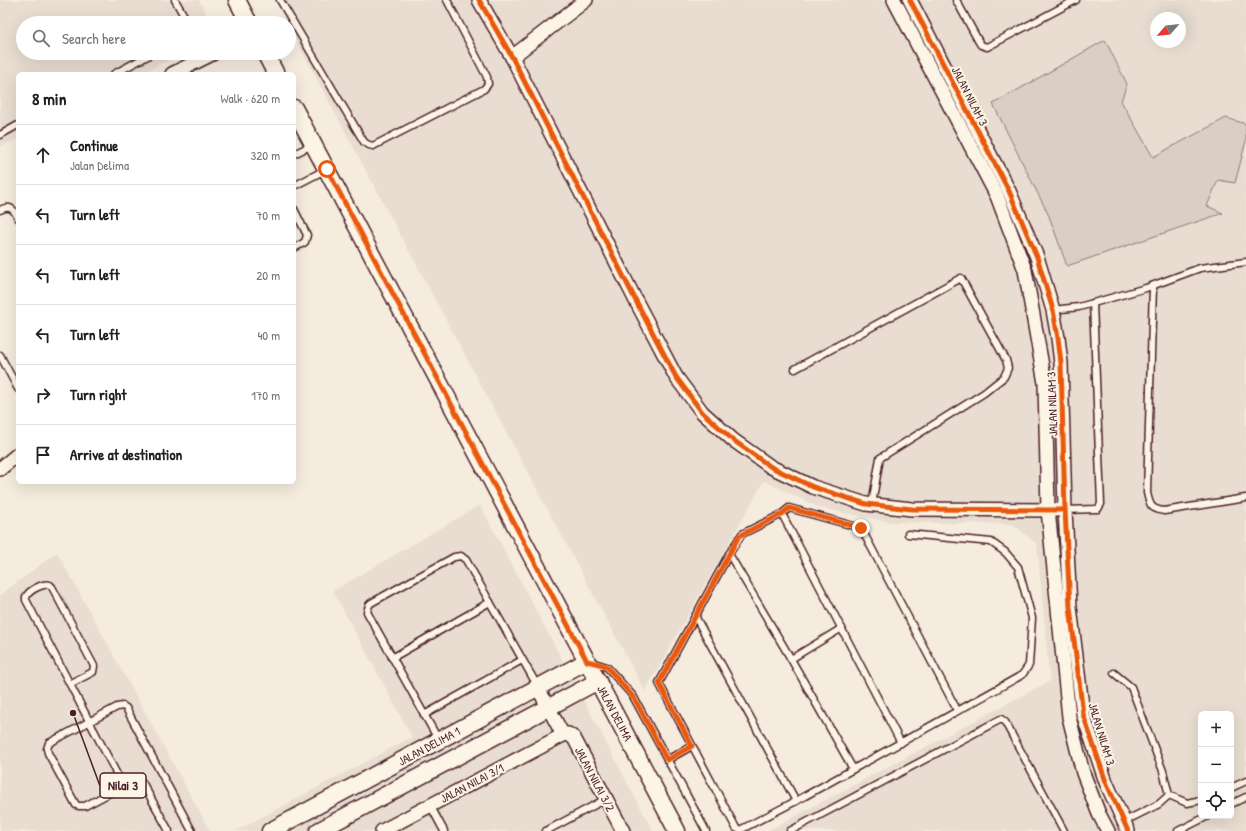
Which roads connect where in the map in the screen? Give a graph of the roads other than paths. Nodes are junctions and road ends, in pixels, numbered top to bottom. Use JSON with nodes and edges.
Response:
{"nodes":[{"id":1,"x":175,"y":0,"type":"edge"},
{"id":2,"x":237,"y":0,"type":"edge"},
{"id":3,"x":280,"y":0,"type":"edge"},
{"id":4,"x":447,"y":0,"type":"edge"},
{"id":5,"x":479,"y":0,"type":"edge"},
{"id":6,"x":586,"y":0,"type":"edge"},
{"id":7,"x":894,"y":0,"type":"edge"},
{"id":8,"x":910,"y":0,"type":"edge"},
{"id":9,"x":956,"y":0,"type":"edge"},
{"id":10,"x":1076,"y":0,"type":"edge"},
{"id":11,"x":184,"y":16,"type":"edge"},
{"id":12,"x":245,"y":16,"type":"edge"},
{"id":13,"x":289,"y":16,"type":"edge"},
{"id":14,"x":296,"y":27,"type":"edge"},
{"id":15,"x":512,"y":57,"type":"junction"},
{"id":16,"x":140,"y":60,"type":"edge"},
{"id":17,"x":200,"y":60,"type":"edge"},
{"id":18,"x":269,"y":60,"type":"edge"},
{"id":19,"x":118,"y":72,"type":"edge"},
{"id":20,"x":176,"y":72,"type":"edge"},
{"id":21,"x":275,"y":72,"type":"edge"},
{"id":22,"x":296,"y":112,"type":"edge"},
{"id":23,"x":16,"y":126,"type":"edge"},
{"id":24,"x":0,"y":135,"type":"edge"},
{"id":25,"x":313,"y":144,"type":"junction"},
{"id":26,"x":296,"y":153,"type":"edge"},
{"id":27,"x":327,"y":169,"type":"junction"},
{"id":28,"x":296,"y":185,"type":"edge"},
{"id":29,"x":0,"y":210,"type":"edge"},
{"id":30,"x":296,"y":213,"type":"edge"},
{"id":31,"x":16,"y":214,"type":"edge"},
{"id":32,"x":296,"y":247,"type":"edge"},
{"id":33,"x":1246,"y":262,"type":"edge"},
{"id":34,"x":1153,"y":286,"type":"junction"},
{"id":35,"x":1093,"y":303,"type":"junction"},
{"id":36,"x":1053,"y":310,"type":"junction"},
{"id":37,"x":0,"y":355,"type":"edge"},
{"id":38,"x":795,"y":369,"type":"dead end"},
{"id":39,"x":16,"y":384,"type":"edge"},
{"id":40,"x":16,"y":456,"type":"edge"},
{"id":41,"x":0,"y":469,"type":"edge"},
{"id":42,"x":1246,"y":498,"type":"edge"},
{"id":43,"x":872,"y":504,"type":"junction"},
{"id":44,"x":1048,"y":510,"type":"junction"},
{"id":45,"x":1065,"y":510,"type":"junction"},
{"id":46,"x":782,"y":514,"type":"junction"},
{"id":47,"x":908,"y":534,"type":"dead end"},
{"id":48,"x":729,"y":554,"type":"junction"},
{"id":49,"x":490,"y":602,"type":"junction"},
{"id":50,"x":695,"y":616,"type":"junction"},
{"id":51,"x":842,"y":628,"type":"junction"},
{"id":52,"x":392,"y":658,"type":"junction"},
{"id":53,"x":792,"y":659,"type":"junction"},
{"id":54,"x":522,"y":660,"type":"junction"},
{"id":55,"x":587,"y":661,"type":"junction"},
{"id":56,"x":1114,"y":673,"type":"dead end"},
{"id":57,"x":598,"y":681,"type":"junction"},
{"id":58,"x":70,"y":684,"type":"junction"},
{"id":59,"x":538,"y":688,"type":"junction"},
{"id":60,"x":549,"y":707,"type":"junction"},
{"id":61,"x":957,"y":710,"type":"junction"},
{"id":62,"x":424,"y":715,"type":"junction"},
{"id":63,"x":90,"y":721,"type":"junction"},
{"id":64,"x":563,"y":735,"type":"junction"},
{"id":65,"x":438,"y":741,"type":"junction"},
{"id":66,"x":901,"y":742,"type":"junction"},
{"id":67,"x":692,"y":746,"type":"junction"},
{"id":68,"x":667,"y":760,"type":"junction"},
{"id":69,"x":853,"y":769,"type":"junction"},
{"id":70,"x":1246,"y":781,"type":"edge"},
{"id":71,"x":123,"y":786,"type":"junction"},
{"id":72,"x":1234,"y":787,"type":"edge"},
{"id":73,"x":1169,"y":795,"type":"junction"},
{"id":74,"x":1246,"y":797,"type":"edge"},
{"id":75,"x":606,"y":799,"type":"junction"},
{"id":76,"x":796,"y":801,"type":"junction"},
{"id":77,"x":1198,"y":801,"type":"edge"},
{"id":78,"x":1234,"y":803,"type":"edge"},
{"id":79,"x":430,"y":805,"type":"junction"},
{"id":80,"x":1202,"y":819,"type":"edge"},
{"id":81,"x":1125,"y":826,"type":"edge"},
{"id":82,"x":169,"y":831,"type":"edge"},
{"id":83,"x":192,"y":831,"type":"edge"},
{"id":84,"x":270,"y":831,"type":"edge"},
{"id":85,"x":318,"y":831,"type":"edge"},
{"id":86,"x":382,"y":831,"type":"edge"},
{"id":87,"x":444,"y":831,"type":"edge"},
{"id":88,"x":546,"y":831,"type":"edge"},
{"id":89,"x":623,"y":831,"type":"edge"},
{"id":90,"x":677,"y":831,"type":"edge"},
{"id":91,"x":706,"y":831,"type":"edge"},
{"id":92,"x":790,"y":831,"type":"edge"},
{"id":93,"x":1064,"y":831,"type":"edge"},
{"id":94,"x":1108,"y":831,"type":"edge"},
{"id":95,"x":1178,"y":831,"type":"edge"}],
"edges":[{"from":1,"to":11,"type":"lane"},
{"from":2,"to":12,"type":"street"},
{"from":3,"to":13,"type":"lane"},
{"from":4,"to":14,"type":"lane"},
{"from":5,"to":15,"type":"street"},
{"from":6,"to":15,"type":"street"},
{"from":7,"to":44,"type":"street","name":"JALAN NILAM 3"},
{"from":8,"to":36,"type":"street","name":"JALAN NILAM 3"},
{"from":9,"to":10,"type":"lane"},
{"from":15,"to":43,"type":"street"},
{"from":16,"to":19,"type":"lane"},
{"from":17,"to":20,"type":"street"},
{"from":18,"to":21,"type":"street"},
{"from":22,"to":25,"type":"street","name":"JALAN DELIMA"},
{"from":23,"to":24,"type":"lane"},
{"from":25,"to":26,"type":"lane"},
{"from":25,"to":27,"type":"street","name":"JALAN DELIMA"},
{"from":27,"to":28,"type":"lane"},
{"from":27,"to":55,"type":"street","name":"JALAN DELIMA"},
{"from":29,"to":31,"type":"lane"},
{"from":30,"to":32,"type":"lane"},
{"from":33,"to":34,"type":"lane"},
{"from":34,"to":35,"type":"lane"},
{"from":34,"to":42,"type":"lane"},
{"from":35,"to":36,"type":"lane"},
{"from":35,"to":45,"type":"lane"},
{"from":36,"to":45,"type":"street","name":"JALAN NILAM 3"},
{"from":37,"to":39,"type":"lane"},
{"from":38,"to":43,"type":"lane"},
{"from":40,"to":41,"type":"street"},
{"from":43,"to":44,"type":"street"},
{"from":44,"to":45,"type":"street"},
{"from":44,"to":94,"type":"street","name":"JALAN NILAM 3"},
{"from":45,"to":81,"type":"street","name":"JALAN NILAM 3"},
{"from":46,"to":48,"type":"lane"},
{"from":46,"to":51,"type":"lane"},
{"from":46,"to":61,"type":"lane"},
{"from":47,"to":61,"type":"lane"},
{"from":48,"to":50,"type":"lane"},
{"from":48,"to":53,"type":"lane"},
{"from":49,"to":52,"type":"lane"},
{"from":49,"to":52,"type":"lane"},
{"from":49,"to":54,"type":"lane"},
{"from":50,"to":67,"type":"lane"},
{"from":50,"to":76,"type":"lane"},
{"from":51,"to":53,"type":"lane"},
{"from":51,"to":66,"type":"lane"},
{"from":52,"to":62,"type":"lane"},
{"from":53,"to":69,"type":"lane"},
{"from":54,"to":59,"type":"lane"},
{"from":54,"to":62,"type":"lane"},
{"from":55,"to":57,"type":"street","name":"JALAN DELIMA"},
{"from":55,"to":59,"type":"street","name":"JALAN DELIMA 1"},
{"from":55,"to":68,"type":"lane"},
{"from":56,"to":73,"type":"lane"},
{"from":57,"to":60,"type":"street","name":"JALAN DELIMA 1"},
{"from":57,"to":90,"type":"street","name":"JALAN DELIMA"},
{"from":58,"to":58,"type":"lane"},
{"from":58,"to":63,"type":"lane"},
{"from":59,"to":60,"type":"street"},
{"from":59,"to":65,"type":"street","name":"JALAN DELIMA 1"},
{"from":60,"to":64,"type":"street"},
{"from":60,"to":85,"type":"street","name":"JALAN DELIMA 1"},
{"from":61,"to":66,"type":"lane"},
{"from":62,"to":65,"type":"lane"},
{"from":63,"to":71,"type":"lane"},
{"from":63,"to":71,"type":"lane"},
{"from":63,"to":83,"type":"lane"},
{"from":64,"to":75,"type":"street","name":"JALAN NILAI 3/2"},
{"from":64,"to":79,"type":"street","name":"JALAN NILAI 3/1"},
{"from":65,"to":84,"type":"street","name":"JALAN DELIMA 1"},
{"from":66,"to":69,"type":"lane"},
{"from":67,"to":68,"type":"lane"},
{"from":67,"to":76,"type":"lane"},
{"from":68,"to":91,"type":"lane"},
{"from":69,"to":76,"type":"lane"},
{"from":70,"to":72,"type":"lane"},
{"from":71,"to":82,"type":"lane"},
{"from":73,"to":77,"type":"lane"},
{"from":73,"to":81,"type":"lane"},
{"from":74,"to":78,"type":"lane"},
{"from":75,"to":88,"type":"lane"},
{"from":75,"to":89,"type":"street","name":"JALAN NILAI 3/2"},
{"from":79,"to":86,"type":"street","name":"JALAN NILAI 3/1"},
{"from":79,"to":87,"type":"lane"},
{"from":80,"to":95,"type":"lane"},
{"from":92,"to":93,"type":"lane"}]}
